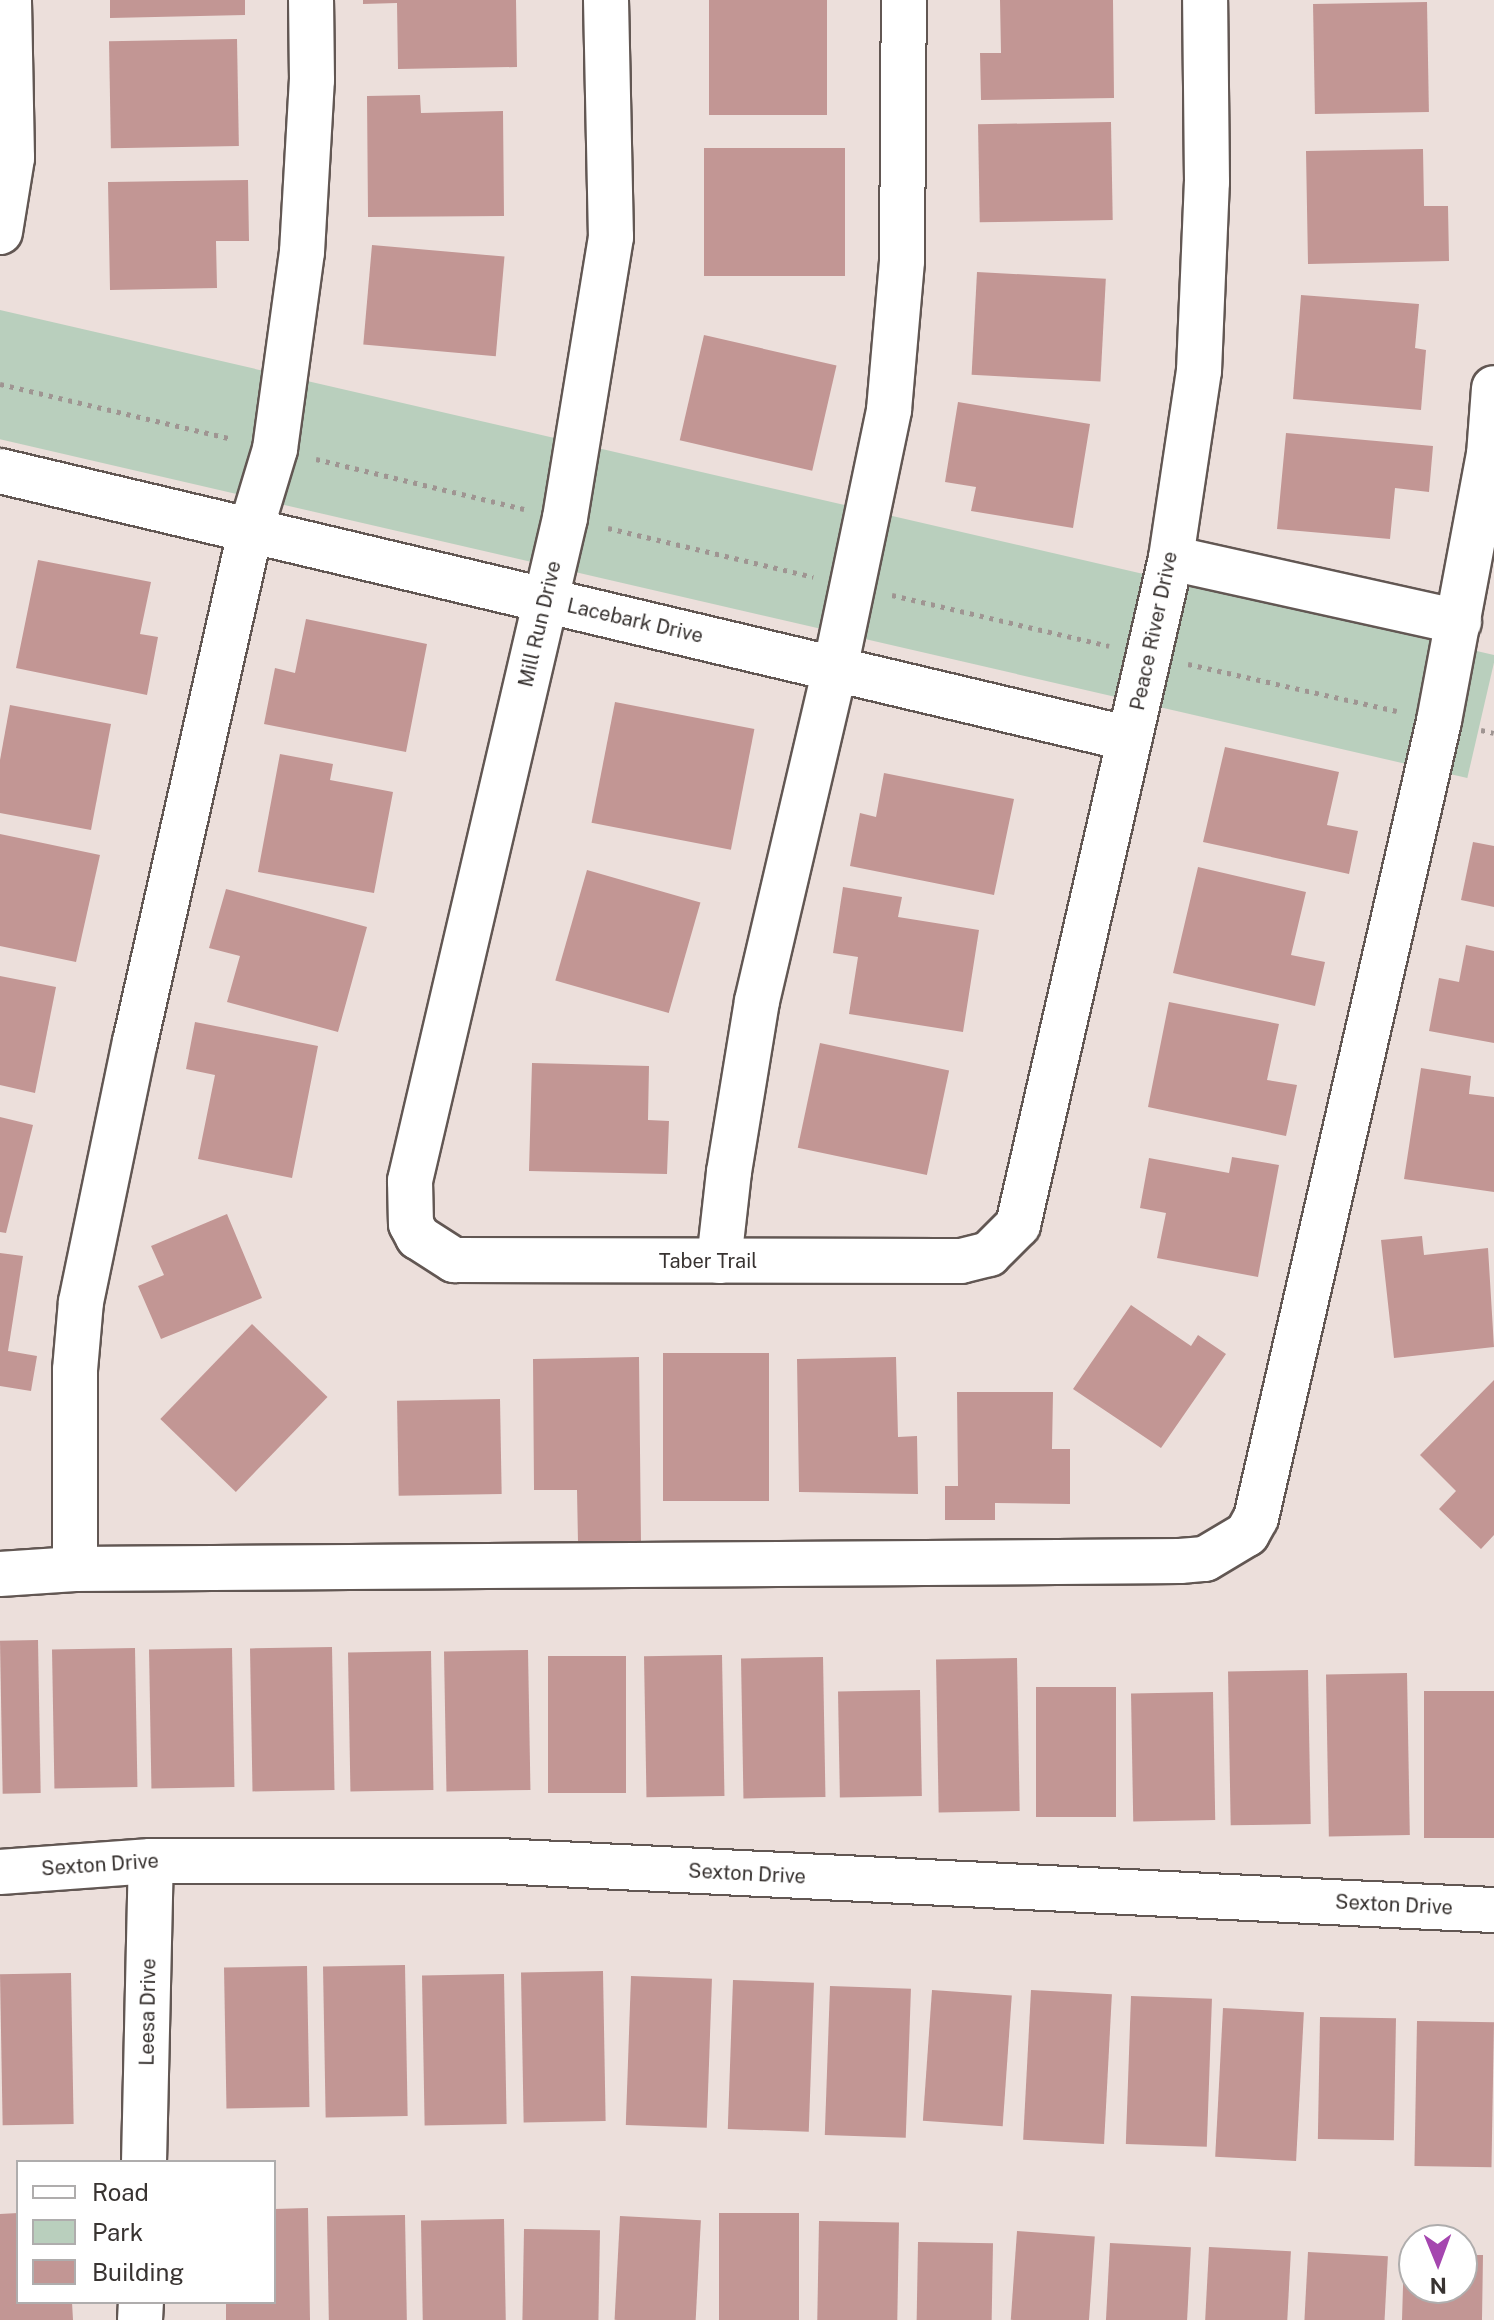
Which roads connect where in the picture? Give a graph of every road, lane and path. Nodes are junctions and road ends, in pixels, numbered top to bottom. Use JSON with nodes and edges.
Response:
{"nodes":[{"id":1,"x":9,"y":0,"type":"edge"},
{"id":2,"x":311,"y":0,"type":"edge"},
{"id":3,"x":606,"y":0,"type":"edge"},
{"id":4,"x":904,"y":0,"type":"edge"},
{"id":5,"x":1205,"y":0,"type":"edge"},
{"id":6,"x":0,"y":232,"type":"edge"},
{"id":7,"x":1,"y":384,"type":"edge"},
{"id":8,"x":1494,"y":388,"type":"edge"},
{"id":9,"x":275,"y":449,"type":"junction"},
{"id":10,"x":0,"y":471,"type":"edge"},
{"id":11,"x":565,"y":518,"type":"junction"},
{"id":12,"x":250,"y":532,"type":"junction"},
{"id":13,"x":1171,"y":558,"type":"junction"},
{"id":14,"x":852,"y":586,"type":"junction"},
{"id":15,"x":545,"y":600,"type":"junction"},
{"id":16,"x":1459,"y":622,"type":"junction"},
{"id":17,"x":1147,"y":655,"type":"junction"},
{"id":18,"x":835,"y":669,"type":"junction"},
{"id":19,"x":1439,"y":721,"type":"junction"},
{"id":20,"x":1494,"y":733,"type":"edge"},
{"id":21,"x":1130,"y":739,"type":"junction"},
{"id":22,"x":418,"y":1237,"type":"joint"},
{"id":23,"x":1001,"y":1245,"type":"joint"},
{"id":24,"x":719,"y":1261,"type":"junction"},
{"id":25,"x":75,"y":1569,"type":"junction"},
{"id":26,"x":0,"y":1574,"type":"edge"},
{"id":27,"x":151,"y":1861,"type":"junction"},
{"id":28,"x":0,"y":1872,"type":"edge"},
{"id":29,"x":1494,"y":1910,"type":"edge"},
{"id":30,"x":144,"y":2160,"type":"edge"}],
"edges":[{"from":1,"to":6,"type":"street"},
{"from":2,"to":9,"type":"street"},
{"from":3,"to":11,"type":"street","name":"Mill Run Drive"},
{"from":4,"to":14,"type":"street"},
{"from":5,"to":13,"type":"street","name":"Peace River Drive"},
{"from":7,"to":9,"type":"path"},
{"from":8,"to":16,"type":"street"},
{"from":9,"to":11,"type":"path"},
{"from":9,"to":12,"type":"street"},
{"from":10,"to":12,"type":"street","name":"Lacebark Drive"},
{"from":11,"to":14,"type":"path"},
{"from":11,"to":15,"type":"street","name":"Mill Run Drive"},
{"from":12,"to":15,"type":"street","name":"Lacebark Drive"},
{"from":12,"to":25,"type":"street"},
{"from":13,"to":16,"type":"street"},
{"from":13,"to":17,"type":"street","name":"Peace River Drive"},
{"from":14,"to":17,"type":"path"},
{"from":14,"to":18,"type":"street"},
{"from":15,"to":18,"type":"street","name":"Lacebark Drive"},
{"from":15,"to":22,"type":"street","name":"Mill Run Drive"},
{"from":16,"to":19,"type":"street"},
{"from":17,"to":19,"type":"path"},
{"from":17,"to":21,"type":"street","name":"Peace River Drive"},
{"from":18,"to":21,"type":"street","name":"Lacebark Drive"},
{"from":18,"to":24,"type":"street"},
{"from":19,"to":20,"type":"path"},
{"from":19,"to":25,"type":"street"},
{"from":21,"to":23,"type":"street","name":"Peace River Drive"},
{"from":22,"to":24,"type":"street","name":"Taber Trail"},
{"from":23,"to":24,"type":"street","name":"Taber Trail"},
{"from":25,"to":26,"type":"street"},
{"from":27,"to":28,"type":"street","name":"Sexton Drive"},
{"from":27,"to":29,"type":"street","name":"Sexton Drive"},
{"from":27,"to":30,"type":"street","name":"Leesa Drive"}]}
